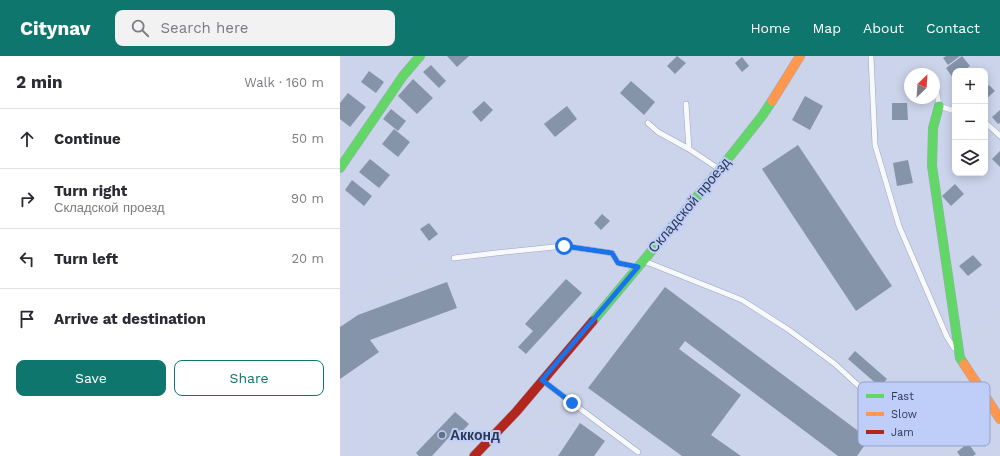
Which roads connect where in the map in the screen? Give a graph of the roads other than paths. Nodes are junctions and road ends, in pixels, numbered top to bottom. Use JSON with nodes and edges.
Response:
{"nodes":[{"id":1,"x":420,"y":56,"type":"edge"},
{"id":2,"x":800,"y":56,"type":"edge"},
{"id":3,"x":871,"y":56,"type":"edge"},
{"id":4,"x":686,"y":104,"type":"dead end"},
{"id":5,"x":939,"y":106,"type":"joint"},
{"id":6,"x":952,"y":109,"type":"edge"},
{"id":7,"x":648,"y":123,"type":"dead end"},
{"id":8,"x":988,"y":125,"type":"edge"},
{"id":9,"x":1000,"y":136,"type":"edge"},
{"id":10,"x":689,"y":149,"type":"junction"},
{"id":11,"x":340,"y":168,"type":"edge"},
{"id":12,"x":720,"y":169,"type":"junction"},
{"id":13,"x":454,"y":258,"type":"road end"},
{"id":14,"x":640,"y":264,"type":"junction"},
{"id":15,"x":960,"y":358,"type":"junction"},
{"id":16,"x":542,"y":380,"type":"junction"},
{"id":17,"x":976,"y":382,"type":"edge"},
{"id":18,"x":858,"y":384,"type":"edge"},
{"id":19,"x":990,"y":404,"type":"edge"},
{"id":20,"x":1000,"y":419,"type":"edge"},
{"id":21,"x":638,"y":452,"type":"dead end"},
{"id":22,"x":474,"y":456,"type":"edge"}],
"edges":[{"from":1,"to":11,"type":"street"},
{"from":2,"to":12,"type":"street","name":"Складской проезд"},
{"from":3,"to":15,"type":"lane"},
{"from":4,"to":10,"type":"lane"},
{"from":5,"to":6,"type":"lane"},
{"from":5,"to":15,"type":"street"},
{"from":7,"to":10,"type":"lane"},
{"from":8,"to":9,"type":"lane"},
{"from":10,"to":12,"type":"lane"},
{"from":12,"to":14,"type":"street","name":"Складской проезд"},
{"from":13,"to":14,"type":"lane"},
{"from":14,"to":16,"type":"street","name":"Складской проезд"},
{"from":14,"to":18,"type":"lane"},
{"from":15,"to":17,"type":"street"},
{"from":16,"to":21,"type":"lane"},
{"from":16,"to":22,"type":"street","name":"Складской проезд"},
{"from":19,"to":20,"type":"street"}]}
